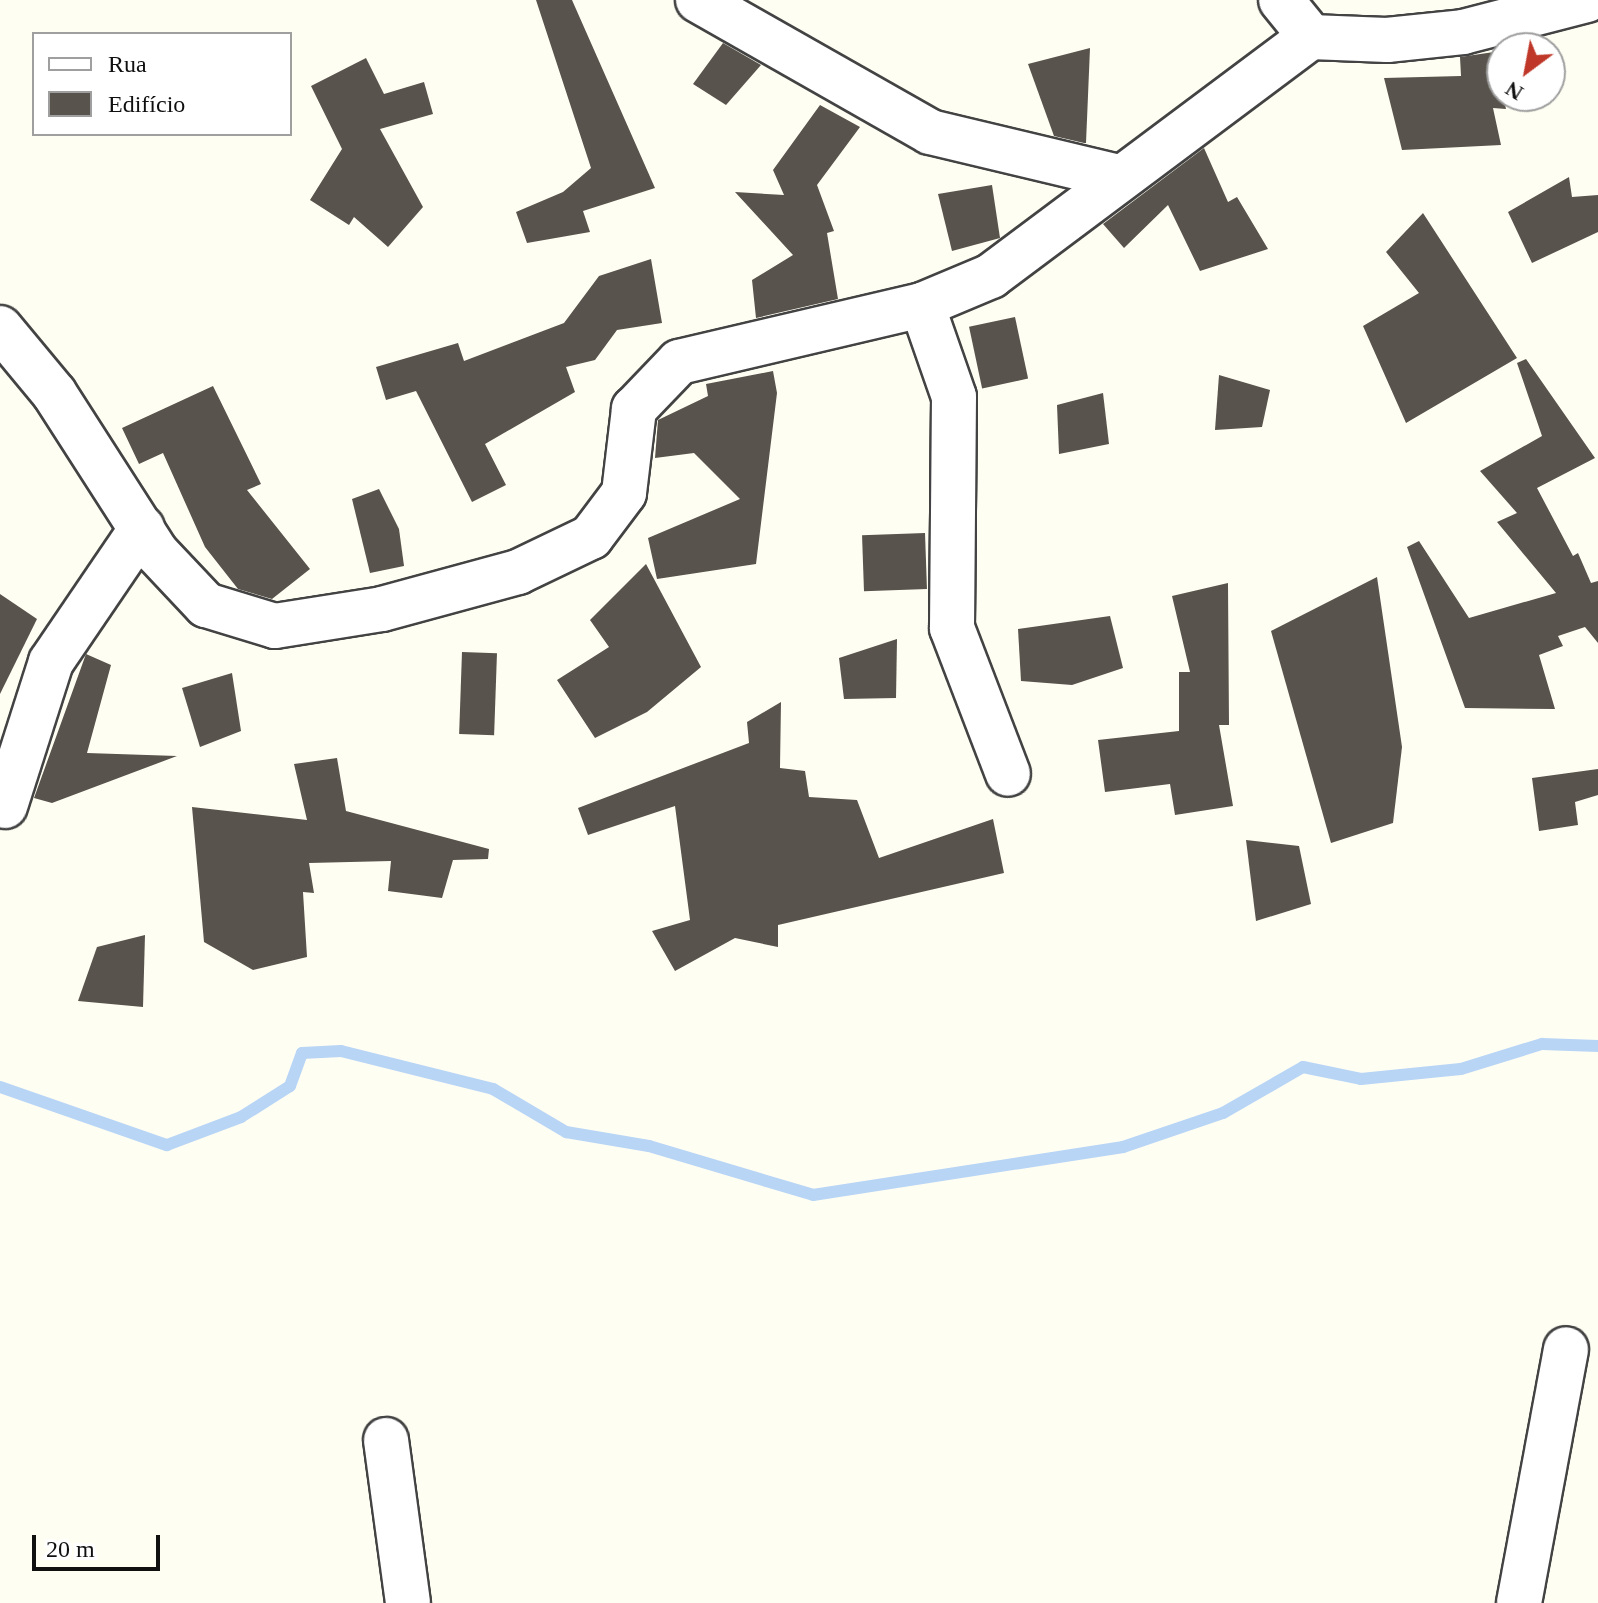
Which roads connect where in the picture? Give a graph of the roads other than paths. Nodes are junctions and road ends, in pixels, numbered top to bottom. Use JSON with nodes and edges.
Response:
{"nodes":[{"id":1,"x":698,"y":0,"type":"edge"},
{"id":2,"x":1281,"y":0,"type":"edge"},
{"id":3,"x":1587,"y":0,"type":"edge"},
{"id":4,"x":1311,"y":37,"type":"junction"},
{"id":5,"x":1119,"y":177,"type":"junction"},
{"id":6,"x":922,"y":305,"type":"junction"},
{"id":7,"x":0,"y":328,"type":"edge"},
{"id":8,"x":142,"y":528,"type":"junction"},
{"id":9,"x":1008,"y":774,"type":"dead end"},
{"id":10,"x":5,"y":806,"type":"dead end"},
{"id":11,"x":1566,"y":1349,"type":"dead end"},
{"id":12,"x":386,"y":1440,"type":"dead end"},
{"id":13,"x":408,"y":1603,"type":"edge"},
{"id":14,"x":1519,"y":1603,"type":"edge"}],
"edges":[{"from":1,"to":5,"type":"street"},
{"from":2,"to":4,"type":"street"},
{"from":3,"to":4,"type":"street"},
{"from":4,"to":5,"type":"street"},
{"from":5,"to":6,"type":"street"},
{"from":6,"to":8,"type":"street"},
{"from":6,"to":9,"type":"street"},
{"from":7,"to":8,"type":"street"},
{"from":8,"to":10,"type":"street"},
{"from":11,"to":14,"type":"street"},
{"from":12,"to":13,"type":"street"}]}
